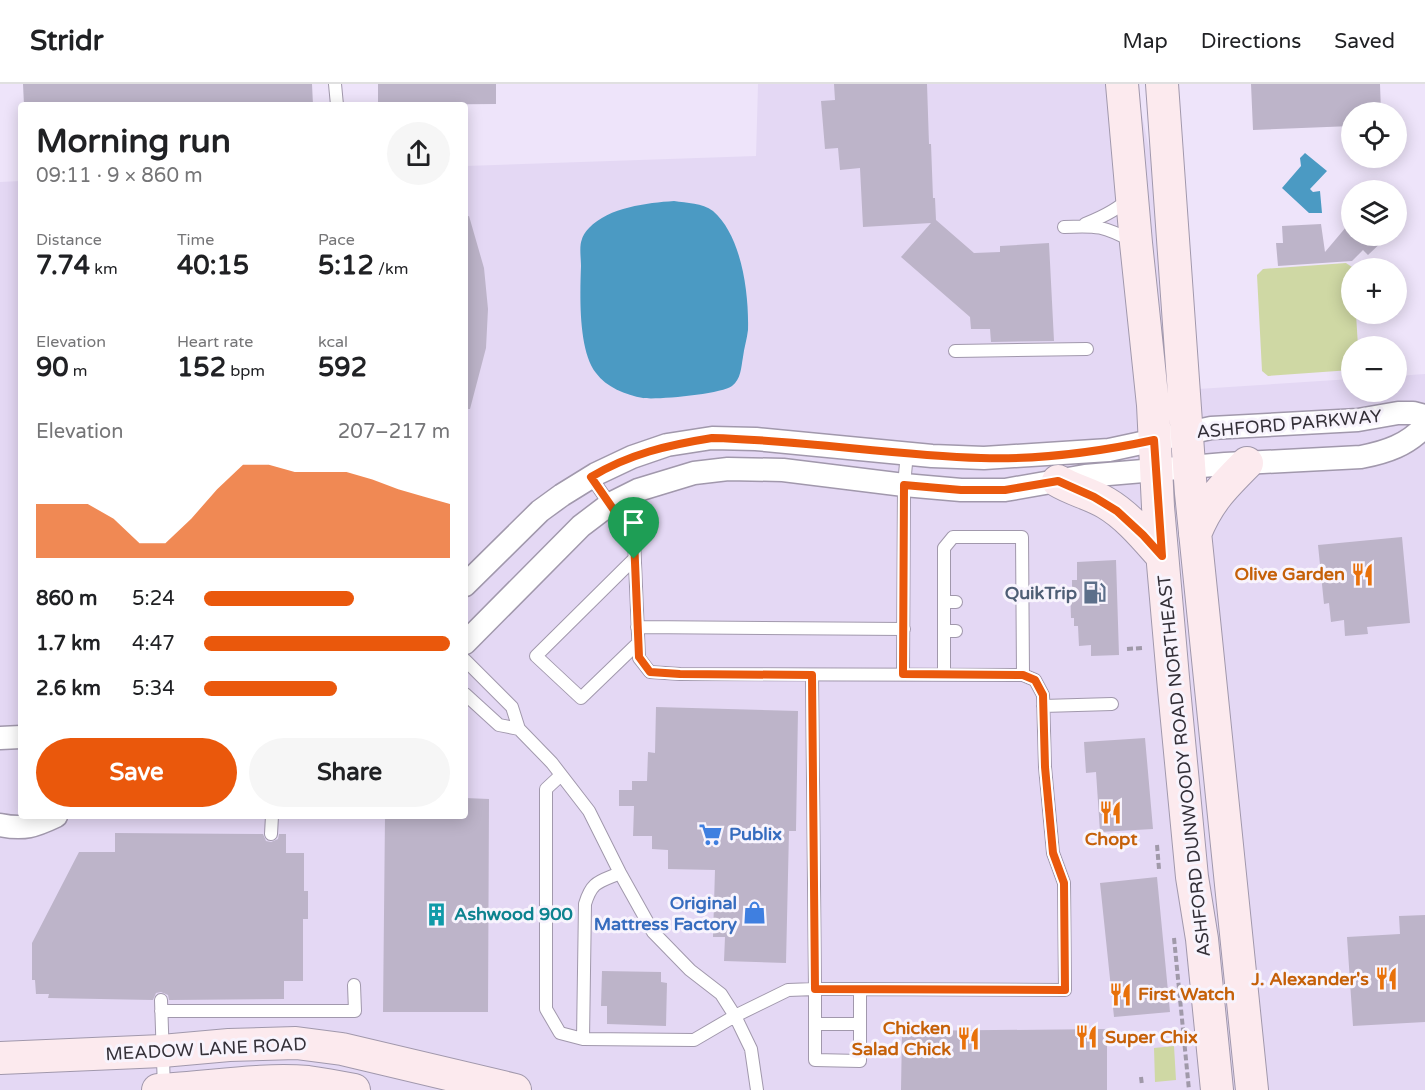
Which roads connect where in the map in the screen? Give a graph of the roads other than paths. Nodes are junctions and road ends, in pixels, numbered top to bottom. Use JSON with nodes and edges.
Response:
{"nodes":[{"id":1,"x":335,"y":84,"type":"edge"},
{"id":2,"x":1122,"y":84,"type":"edge"},
{"id":3,"x":1162,"y":84,"type":"edge"},
{"id":4,"x":337,"y":102,"type":"edge"},
{"id":5,"x":1132,"y":195,"type":"junction"},
{"id":6,"x":1078,"y":226,"type":"junction"},
{"id":7,"x":1064,"y":227,"type":"dead end"},
{"id":8,"x":1136,"y":243,"type":"junction"},
{"id":9,"x":1087,"y":349,"type":"dead end"},
{"id":10,"x":955,"y":351,"type":"dead end"},
{"id":11,"x":1425,"y":416,"type":"edge"},
{"id":12,"x":1425,"y":426,"type":"edge"},
{"id":13,"x":1187,"y":433,"type":"junction"},
{"id":14,"x":907,"y":453,"type":"junction"},
{"id":15,"x":1155,"y":455,"type":"junction"},
{"id":16,"x":1246,"y":463,"type":"junction"},
{"id":17,"x":1189,"y":467,"type":"junction"},
{"id":18,"x":591,"y":477,"type":"junction"},
{"id":19,"x":1058,"y":481,"type":"junction"},
{"id":20,"x":904,"y":485,"type":"junction"},
{"id":21,"x":610,"y":504,"type":"junction"},
{"id":22,"x":1195,"y":534,"type":"junction"},
{"id":23,"x":1162,"y":556,"type":"junction"},
{"id":24,"x":634,"y":559,"type":"junction"},
{"id":25,"x":468,"y":582,"type":"edge"},
{"id":26,"x":637,"y":627,"type":"junction"},
{"id":27,"x":904,"y":629,"type":"junction"},
{"id":28,"x":468,"y":641,"type":"edge"},
{"id":29,"x":638,"y":644,"type":"junction"},
{"id":30,"x":468,"y":663,"type":"edge"},
{"id":31,"x":903,"y":674,"type":"junction"},
{"id":32,"x":812,"y":675,"type":"junction"},
{"id":33,"x":944,"y":675,"type":"junction"},
{"id":34,"x":1023,"y":675,"type":"junction"},
{"id":35,"x":468,"y":697,"type":"edge"},
{"id":36,"x":1112,"y":704,"type":"dead end"},
{"id":37,"x":1043,"y":706,"type":"junction"},
{"id":38,"x":519,"y":729,"type":"junction"},
{"id":39,"x":18,"y":736,"type":"edge"},
{"id":40,"x":0,"y":738,"type":"edge"},
{"id":41,"x":561,"y":776,"type":"junction"},
{"id":42,"x":49,"y":819,"type":"edge"},
{"id":43,"x":272,"y":819,"type":"edge"},
{"id":44,"x":0,"y":825,"type":"edge"},
{"id":45,"x":272,"y":834,"type":"dead end"},
{"id":46,"x":620,"y":873,"type":"junction"},
{"id":47,"x":354,"y":985,"type":"dead end"},
{"id":48,"x":815,"y":989,"type":"junction"},
{"id":49,"x":860,"y":989,"type":"junction"},
{"id":50,"x":735,"y":1016,"type":"junction"},
{"id":51,"x":815,"y":1024,"type":"junction"},
{"id":52,"x":860,"y":1024,"type":"junction"},
{"id":53,"x":583,"y":1039,"type":"junction"},
{"id":54,"x":162,"y":1050,"type":"junction"},
{"id":55,"x":0,"y":1058,"type":"edge"},
{"id":56,"x":158,"y":1090,"type":"edge"},
{"id":57,"x":164,"y":1090,"type":"edge"},
{"id":58,"x":354,"y":1090,"type":"edge"},
{"id":59,"x":515,"y":1090,"type":"edge"},
{"id":60,"x":757,"y":1090,"type":"edge"},
{"id":61,"x":1217,"y":1090,"type":"edge"},
{"id":62,"x":1252,"y":1090,"type":"edge"}],
"edges":[{"from":1,"to":4,"type":"lane"},
{"from":2,"to":5,"type":"main road","name":"ASHFORD DUNWOODY ROAD NORTHEAST"},
{"from":3,"to":13,"type":"main road","name":"ASHFORD DUNWOODY ROAD NORTHEAST"},
{"from":5,"to":6,"type":"lane"},
{"from":5,"to":8,"type":"main road","name":"ASHFORD DUNWOODY ROAD NORTHEAST"},
{"from":6,"to":7,"type":"lane"},
{"from":6,"to":8,"type":"lane"},
{"from":8,"to":15,"type":"main road","name":"ASHFORD DUNWOODY ROAD NORTHEAST"},
{"from":9,"to":10,"type":"lane"},
{"from":11,"to":13,"type":"street","name":"ASHFORD PARKWAY"},
{"from":12,"to":16,"type":"street","name":"ASHFORD PARKWAY"},
{"from":13,"to":15,"type":"street","name":"ASHFORD PARKWAY"},
{"from":13,"to":17,"type":"main road","name":"ASHFORD DUNWOODY ROAD NORTHEAST"},
{"from":14,"to":15,"type":"street"},
{"from":14,"to":18,"type":"street"},
{"from":14,"to":20,"type":"lane"},
{"from":15,"to":17,"type":"street","name":"ASHFORD PARKWAY"},
{"from":15,"to":19,"type":"street"},
{"from":15,"to":23,"type":"main road","name":"ASHFORD DUNWOODY ROAD NORTHEAST"},
{"from":16,"to":17,"type":"street","name":"ASHFORD PARKWAY"},
{"from":16,"to":22,"type":"main road"},
{"from":17,"to":22,"type":"main road","name":"ASHFORD DUNWOODY ROAD NORTHEAST"},
{"from":18,"to":21,"type":"lane"},
{"from":18,"to":25,"type":"street"},
{"from":19,"to":20,"type":"street"},
{"from":19,"to":23,"type":"main road"},
{"from":20,"to":21,"type":"street"},
{"from":20,"to":27,"type":"lane"},
{"from":21,"to":24,"type":"lane"},
{"from":21,"to":28,"type":"street"},
{"from":22,"to":62,"type":"main road","name":"ASHFORD DUNWOODY ROAD NORTHEAST"},
{"from":23,"to":61,"type":"main road","name":"ASHFORD DUNWOODY ROAD NORTHEAST"},
{"from":24,"to":26,"type":"lane"},
{"from":24,"to":29,"type":"lane"},
{"from":26,"to":27,"type":"lane"},
{"from":26,"to":29,"type":"lane"},
{"from":27,"to":31,"type":"lane"},
{"from":29,"to":32,"type":"lane"},
{"from":30,"to":38,"type":"lane"},
{"from":31,"to":32,"type":"lane"},
{"from":31,"to":33,"type":"lane"},
{"from":32,"to":48,"type":"lane"},
{"from":33,"to":34,"type":"lane"},
{"from":33,"to":34,"type":"lane"},
{"from":34,"to":37,"type":"lane"},
{"from":35,"to":38,"type":"lane"},
{"from":36,"to":37,"type":"lane"},
{"from":37,"to":49,"type":"lane"},
{"from":38,"to":41,"type":"lane"},
{"from":39,"to":40,"type":"street"},
{"from":41,"to":46,"type":"lane"},
{"from":41,"to":53,"type":"lane"},
{"from":42,"to":44,"type":"street"},
{"from":43,"to":45,"type":"lane"},
{"from":46,"to":50,"type":"lane"},
{"from":46,"to":53,"type":"lane"},
{"from":47,"to":54,"type":"lane"},
{"from":48,"to":49,"type":"lane"},
{"from":48,"to":50,"type":"lane"},
{"from":48,"to":51,"type":"lane"},
{"from":49,"to":52,"type":"lane"},
{"from":50,"to":53,"type":"lane"},
{"from":50,"to":60,"type":"lane"},
{"from":51,"to":52,"type":"lane"},
{"from":51,"to":52,"type":"lane"},
{"from":54,"to":55,"type":"main road","name":"MEADOW LANE ROAD"},
{"from":54,"to":57,"type":"lane"},
{"from":54,"to":59,"type":"main road","name":"MEADOW LANE ROAD"},
{"from":56,"to":57,"type":"main road","name":"MEADOW LANE ROAD"},
{"from":57,"to":58,"type":"main road","name":"MEADOW LANE ROAD"}]}
